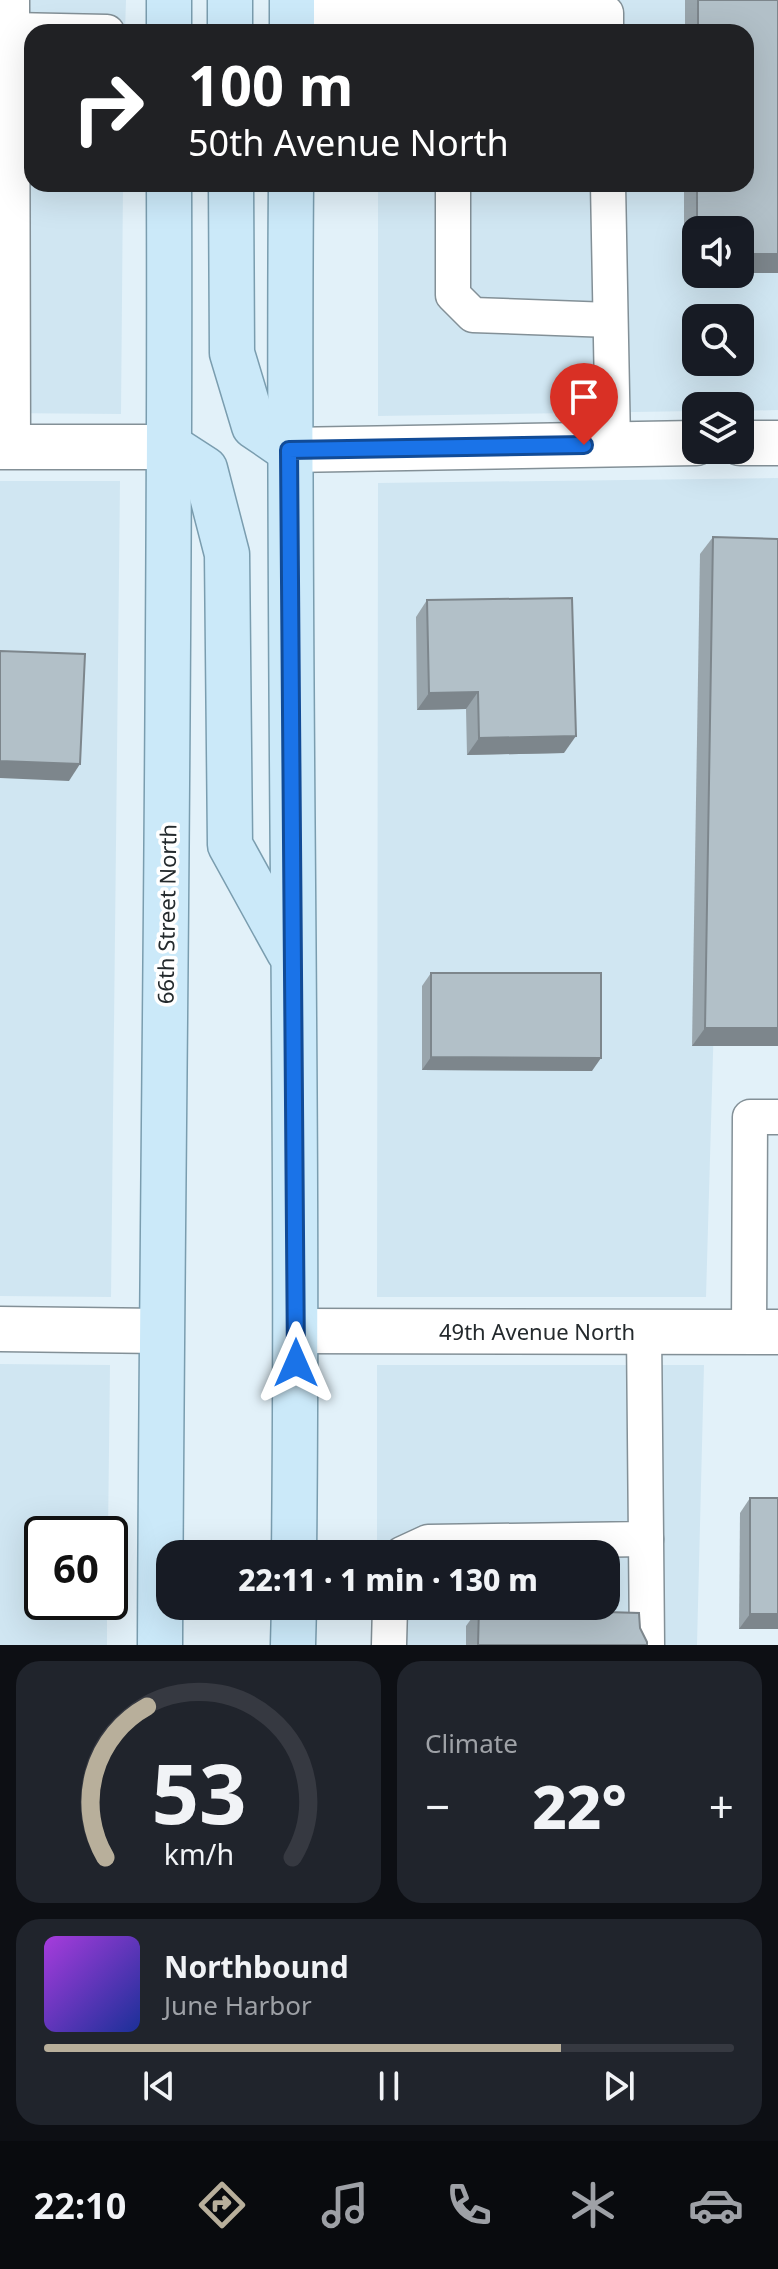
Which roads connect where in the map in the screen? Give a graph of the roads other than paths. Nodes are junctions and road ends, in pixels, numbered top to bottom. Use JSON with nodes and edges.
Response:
{"nodes":[{"id":1,"x":169,"y":0,"type":"edge"},
{"id":2,"x":230,"y":0,"type":"edge"},
{"id":3,"x":292,"y":13,"type":"edge"},
{"id":4,"x":12,"y":15,"type":"edge"},
{"id":5,"x":452,"y":20,"type":"edge"},
{"id":6,"x":62,"y":24,"type":"edge"},
{"id":7,"x":169,"y":24,"type":"edge"},
{"id":8,"x":230,"y":24,"type":"edge"},
{"id":9,"x":606,"y":24,"type":"edge"},
{"id":10,"x":169,"y":192,"type":"edge"},
{"id":11,"x":231,"y":192,"type":"edge"},
{"id":12,"x":291,"y":192,"type":"edge"},
{"id":13,"x":453,"y":192,"type":"edge"},
{"id":14,"x":608,"y":192,"type":"edge"},
{"id":15,"x":610,"y":320,"type":"junction"},
{"id":16,"x":682,"y":443,"type":"edge"},
{"id":17,"x":754,"y":443,"type":"edge"},
{"id":18,"x":778,"y":443,"type":"edge"},
{"id":19,"x":613,"y":444,"type":"junction"},
{"id":20,"x":6,"y":447,"type":"edge"},
{"id":21,"x":171,"y":447,"type":"junction"},
{"id":22,"x":289,"y":450,"type":"junction"},
{"id":23,"x":292,"y":957,"type":"junction"},
{"id":24,"x":778,"y":1117,"type":"edge"},
{"id":25,"x":0,"y":1329,"type":"edge"},
{"id":26,"x":161,"y":1331,"type":"junction"},
{"id":27,"x":297,"y":1331,"type":"junction"},
{"id":28,"x":644,"y":1331,"type":"junction"},
{"id":29,"x":764,"y":1332,"type":"edge"},
{"id":30,"x":646,"y":1539,"type":"junction"},
{"id":31,"x":294,"y":1540,"type":"edge"},
{"id":32,"x":573,"y":1540,"type":"edge"},
{"id":33,"x":294,"y":1620,"type":"edge"},
{"id":34,"x":390,"y":1620,"type":"edge"},
{"id":35,"x":160,"y":1645,"type":"edge"},
{"id":36,"x":293,"y":1645,"type":"edge"},
{"id":37,"x":389,"y":1645,"type":"edge"},
{"id":38,"x":647,"y":1645,"type":"edge"}],
"edges":[{"from":1,"to":7,"type":"main road"},
{"from":2,"to":8,"type":"main road"},
{"from":3,"to":5,"type":"lane"},
{"from":4,"to":6,"type":"lane"},
{"from":4,"to":20,"type":"lane"},
{"from":5,"to":9,"type":"lane"},
{"from":10,"to":21,"type":"main road","name":"66th Street North"},
{"from":11,"to":22,"type":"main road"},
{"from":12,"to":22,"type":"main road"},
{"from":13,"to":15,"type":"lane"},
{"from":14,"to":15,"type":"lane"},
{"from":15,"to":19,"type":"lane"},
{"from":16,"to":19,"type":"street"},
{"from":17,"to":18,"type":"street"},
{"from":19,"to":22,"type":"street"},
{"from":20,"to":21,"type":"street"},
{"from":21,"to":23,"type":"main road"},
{"from":21,"to":26,"type":"main road","name":"66th Street North"},
{"from":22,"to":23,"type":"main road"},
{"from":23,"to":27,"type":"main road"},
{"from":24,"to":29,"type":"lane"},
{"from":25,"to":26,"type":"street"},
{"from":26,"to":35,"type":"main road","name":"66th Street North"},
{"from":27,"to":28,"type":"street","name":"49th Avenue North"},
{"from":27,"to":31,"type":"main road"},
{"from":28,"to":29,"type":"street","name":"49th Avenue North"},
{"from":28,"to":30,"type":"lane"},
{"from":30,"to":32,"type":"lane"},
{"from":30,"to":38,"type":"lane"},
{"from":33,"to":36,"type":"main road"},
{"from":34,"to":37,"type":"lane"}]}
